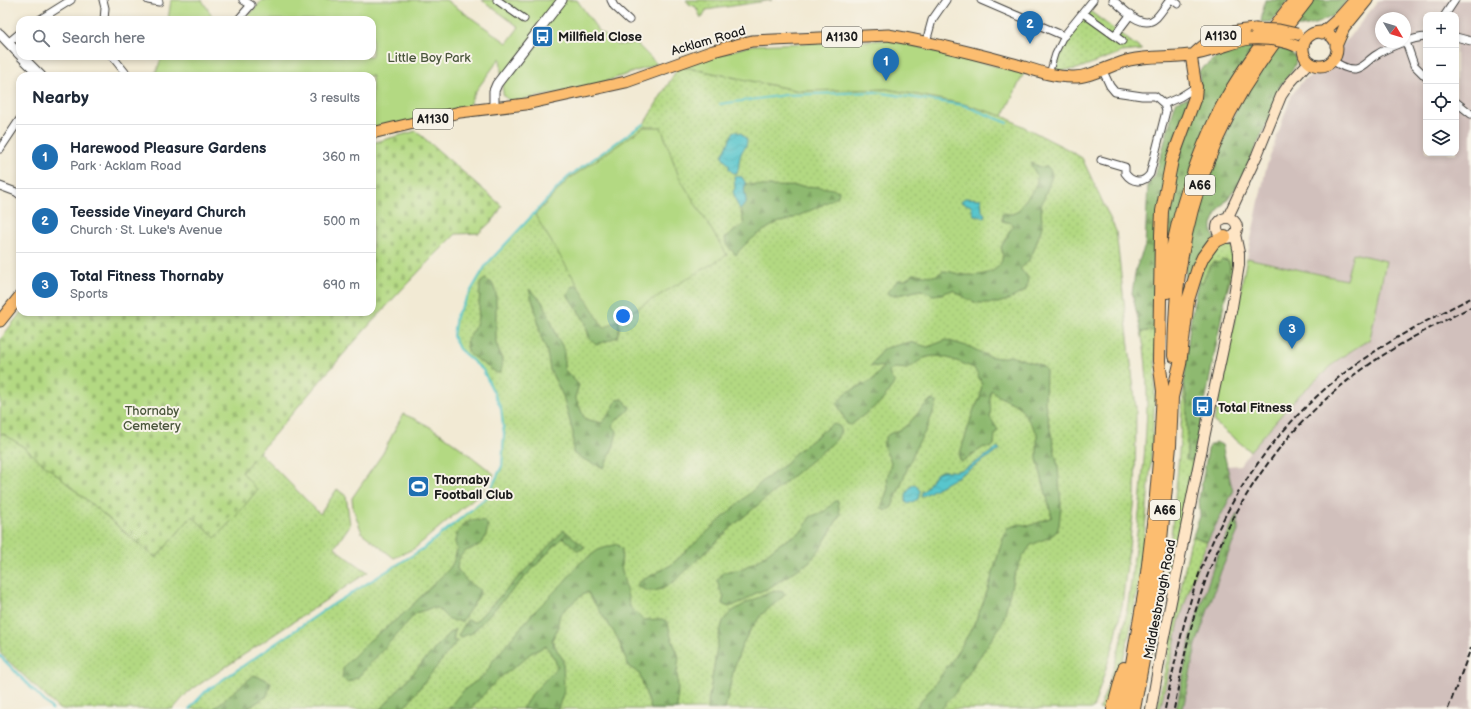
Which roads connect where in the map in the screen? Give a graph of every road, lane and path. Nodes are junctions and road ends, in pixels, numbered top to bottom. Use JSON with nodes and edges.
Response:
{"nodes":[{"id":1,"x":71,"y":0,"type":"edge"},
{"id":2,"x":103,"y":0,"type":"edge"},
{"id":3,"x":148,"y":0,"type":"edge"},
{"id":4,"x":243,"y":0,"type":"edge"},
{"id":5,"x":497,"y":0,"type":"edge"},
{"id":6,"x":562,"y":0,"type":"edge"},
{"id":7,"x":611,"y":0,"type":"edge"},
{"id":8,"x":981,"y":0,"type":"edge"},
{"id":9,"x":1093,"y":0,"type":"edge"},
{"id":10,"x":1113,"y":0,"type":"edge"},
{"id":11,"x":1170,"y":0,"type":"edge"},
{"id":12,"x":1294,"y":0,"type":"edge"},
{"id":13,"x":1307,"y":0,"type":"edge"},
{"id":14,"x":1355,"y":0,"type":"edge"},
{"id":15,"x":1367,"y":0,"type":"edge"},
{"id":16,"x":1455,"y":0,"type":"edge"},
{"id":17,"x":943,"y":1,"type":"edge"},
{"id":18,"x":159,"y":2,"type":"dead end"},
{"id":19,"x":1446,"y":12,"type":"edge"},
{"id":20,"x":1083,"y":13,"type":"junction"},
{"id":21,"x":1131,"y":14,"type":"junction"},
{"id":22,"x":45,"y":16,"type":"edge"},
{"id":23,"x":104,"y":16,"type":"edge"},
{"id":24,"x":241,"y":16,"type":"edge"},
{"id":25,"x":524,"y":19,"type":"dead end"},
{"id":26,"x":629,"y":20,"type":"dead end"},
{"id":27,"x":1322,"y":33,"type":"junction"},
{"id":28,"x":0,"y":34,"type":"edge"},
{"id":29,"x":1115,"y":35,"type":"junction"},
{"id":30,"x":16,"y":36,"type":"edge"},
{"id":31,"x":1064,"y":36,"type":"junction"},
{"id":32,"x":1311,"y":36,"type":"junction"},
{"id":33,"x":1423,"y":37,"type":"edge"},
{"id":34,"x":1459,"y":39,"type":"edge"},
{"id":35,"x":1411,"y":40,"type":"edge"},
{"id":36,"x":1122,"y":41,"type":"dead end"},
{"id":37,"x":1471,"y":41,"type":"edge"},
{"id":38,"x":926,"y":42,"type":"junction"},
{"id":39,"x":8,"y":43,"type":"junction"},
{"id":40,"x":1336,"y":46,"type":"junction"},
{"id":41,"x":1392,"y":48,"type":"edge"},
{"id":42,"x":1408,"y":48,"type":"edge"},
{"id":43,"x":16,"y":52,"type":"edge"},
{"id":44,"x":1303,"y":54,"type":"junction"},
{"id":45,"x":1192,"y":55,"type":"junction"},
{"id":46,"x":24,"y":60,"type":"edge"},
{"id":47,"x":115,"y":60,"type":"edge"},
{"id":48,"x":1332,"y":60,"type":"junction"},
{"id":49,"x":1102,"y":69,"type":"junction"},
{"id":50,"x":37,"y":72,"type":"edge"},
{"id":51,"x":125,"y":72,"type":"edge"},
{"id":52,"x":1049,"y":74,"type":"junction"},
{"id":53,"x":1423,"y":74,"type":"edge"},
{"id":54,"x":1196,"y":87,"type":"junction"},
{"id":55,"x":1164,"y":104,"type":"junction"},
{"id":56,"x":1459,"y":104,"type":"edge"},
{"id":57,"x":494,"y":108,"type":"junction"},
{"id":58,"x":1471,"y":114,"type":"edge"},
{"id":59,"x":16,"y":125,"type":"edge"},
{"id":60,"x":376,"y":132,"type":"edge"},
{"id":61,"x":0,"y":149,"type":"edge"},
{"id":62,"x":1101,"y":160,"type":"dead end"},
{"id":63,"x":0,"y":186,"type":"edge"},
{"id":64,"x":16,"y":192,"type":"edge"},
{"id":65,"x":1228,"y":218,"type":"junction"},
{"id":66,"x":1230,"y":236,"type":"junction"},
{"id":67,"x":16,"y":301,"type":"edge"},
{"id":68,"x":0,"y":321,"type":"edge"},
{"id":69,"x":1168,"y":394,"type":"junction"},
{"id":70,"x":1145,"y":589,"type":"junction"},
{"id":71,"x":1150,"y":623,"type":"junction"},
{"id":72,"x":1113,"y":709,"type":"edge"},
{"id":73,"x":1124,"y":709,"type":"edge"},
{"id":74,"x":1134,"y":709,"type":"edge"},
{"id":75,"x":1142,"y":709,"type":"edge"},
{"id":76,"x":1151,"y":709,"type":"edge"}],
"edges":[{"from":1,"to":22,"type":"street"},
{"from":2,"to":23,"type":"street"},
{"from":3,"to":18,"type":"street"},
{"from":4,"to":24,"type":"street"},
{"from":5,"to":25,"type":"street"},
{"from":6,"to":57,"type":"street"},
{"from":7,"to":26,"type":"street"},
{"from":8,"to":31,"type":"street"},
{"from":9,"to":20,"type":"street"},
{"from":10,"to":21,"type":"street"},
{"from":11,"to":21,"type":"street"},
{"from":12,"to":69,"type":"highway","number":"A66"},
{"from":13,"to":69,"type":"highway","number":"A66"},
{"from":14,"to":27,"type":"main road","number":"A1130"},
{"from":15,"to":40,"type":"main road"},
{"from":16,"to":19,"type":"street"},
{"from":17,"to":38,"type":"street"},
{"from":20,"to":29,"type":"street"},
{"from":20,"to":31,"type":"street"},
{"from":21,"to":29,"type":"street"},
{"from":27,"to":32,"type":"main road","number":"A1130"},
{"from":27,"to":40,"type":"main road"},
{"from":28,"to":39,"type":"street"},
{"from":29,"to":36,"type":"street"},
{"from":30,"to":39,"type":"street"},
{"from":31,"to":52,"type":"street"},
{"from":32,"to":44,"type":"main road"},
{"from":32,"to":45,"type":"main road","number":"A1130","bridge":true},
{"from":33,"to":35,"type":"street"},
{"from":34,"to":37,"type":"street"},
{"from":38,"to":52,"type":"main road","name":"Acklam Road","number":"A1130"},
{"from":38,"to":57,"type":"main road","name":"Acklam Road","number":"A1130"},
{"from":39,"to":43,"type":"street"},
{"from":40,"to":48,"type":"main road"},
{"from":41,"to":48,"type":"street"},
{"from":42,"to":53,"type":"street"},
{"from":44,"to":45,"type":"main road","name":"Acklam Road","number":"A1130","bridge":true},
{"from":44,"to":48,"type":"main road","number":"A1130"},
{"from":44,"to":65,"type":"main road","name":"Middlesbrough Road"},
{"from":45,"to":49,"type":"main road","name":"Acklam Road","number":"A1130"},
{"from":45,"to":54,"type":"main road"},
{"from":46,"to":50,"type":"street"},
{"from":47,"to":51,"type":"street"},
{"from":49,"to":52,"type":"main road","name":"Acklam Road","number":"A1130"},
{"from":49,"to":55,"type":"street"},
{"from":54,"to":55,"type":"street"},
{"from":54,"to":69,"type":"highway"},
{"from":55,"to":62,"type":"street"},
{"from":56,"to":58,"type":"street"},
{"from":57,"to":60,"type":"main road","name":"Acklam Road","number":"A1130"},
{"from":59,"to":61,"type":"street"},
{"from":63,"to":64,"type":"street"},
{"from":65,"to":66,"type":"main road","name":"Middlesbrough Road"},
{"from":65,"to":66,"type":"main road","name":"Middlesbrough Road"},
{"from":66,"to":69,"type":"highway","number":"A66"},
{"from":66,"to":76,"type":"main road","name":"Middlesbrough Road"},
{"from":67,"to":68,"type":"main road"},
{"from":69,"to":70,"type":"highway","number":"A66"},
{"from":69,"to":71,"type":"highway","number":"A66"},
{"from":70,"to":72,"type":"highway","number":"A66"},
{"from":70,"to":73,"type":"highway","number":"A66"},
{"from":71,"to":74,"type":"highway","number":"A66"},
{"from":71,"to":75,"type":"highway"}]}
